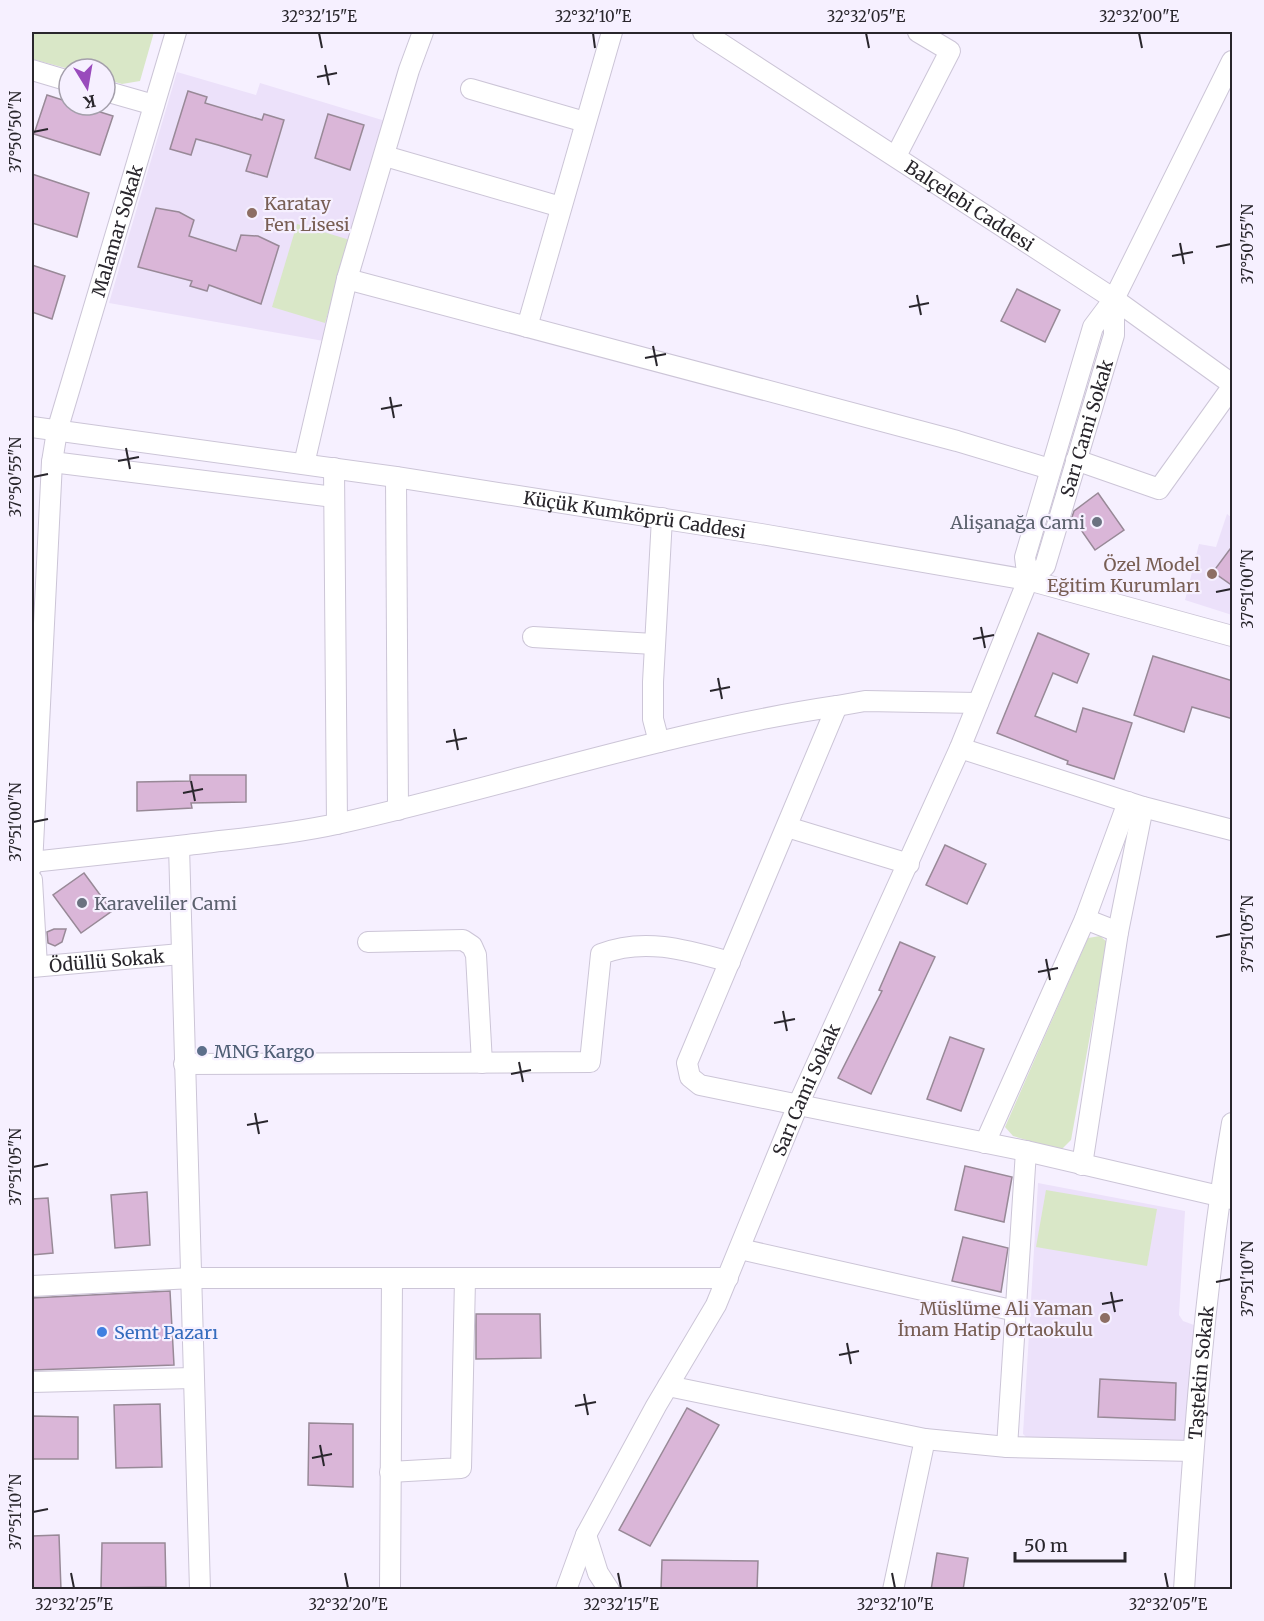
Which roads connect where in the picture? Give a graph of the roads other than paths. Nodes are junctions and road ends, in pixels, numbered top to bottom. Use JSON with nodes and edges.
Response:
{"nodes":[{"id":1,"x":176,"y":32,"type":"edge"},
{"id":2,"x":423,"y":32,"type":"edge"},
{"id":3,"x":612,"y":32,"type":"edge"},
{"id":4,"x":703,"y":32,"type":"edge"},
{"id":5,"x":918,"y":32,"type":"edge"},
{"id":6,"x":1233,"y":61,"type":"edge"},
{"id":7,"x":32,"y":70,"type":"edge"},
{"id":8,"x":57,"y":77,"type":"edge"},
{"id":9,"x":471,"y":89,"type":"dead end"},
{"id":10,"x":117,"y":94,"type":"edge"},
{"id":11,"x":154,"y":105,"type":"junction"},
{"id":12,"x":585,"y":122,"type":"junction"},
{"id":13,"x":385,"y":156,"type":"junction"},
{"id":14,"x":896,"y":156,"type":"junction"},
{"id":15,"x":561,"y":207,"type":"junction"},
{"id":16,"x":347,"y":279,"type":"junction"},
{"id":17,"x":1114,"y":299,"type":"junction"},
{"id":18,"x":527,"y":327,"type":"junction"},
{"id":19,"x":1233,"y":386,"type":"edge"},
{"id":20,"x":32,"y":427,"type":"edge"},
{"id":21,"x":57,"y":431,"type":"junction"},
{"id":22,"x":1077,"y":460,"type":"junction"},
{"id":23,"x":52,"y":462,"type":"junction"},
{"id":24,"x":304,"y":464,"type":"junction"},
{"id":25,"x":334,"y":468,"type":"junction"},
{"id":26,"x":1050,"y":470,"type":"junction"},
{"id":27,"x":396,"y":477,"type":"junction"},
{"id":28,"x":334,"y":497,"type":"junction"},
{"id":29,"x":662,"y":518,"type":"junction"},
{"id":30,"x":1028,"y":580,"type":"junction"},
{"id":31,"x":533,"y":636,"type":"dead end"},
{"id":32,"x":1233,"y":636,"type":"edge"},
{"id":33,"x":654,"y":644,"type":"junction"},
{"id":34,"x":978,"y":703,"type":"junction"},
{"id":35,"x":837,"y":706,"type":"junction"},
{"id":36,"x":659,"y":742,"type":"junction"},
{"id":37,"x":960,"y":748,"type":"junction"},
{"id":38,"x":32,"y":803,"type":"edge"},
{"id":39,"x":1135,"y":804,"type":"junction"},
{"id":40,"x":399,"y":810,"type":"junction"},
{"id":41,"x":337,"y":824,"type":"junction"},
{"id":42,"x":787,"y":827,"type":"junction"},
{"id":43,"x":1233,"y":830,"type":"edge"},
{"id":44,"x":178,"y":846,"type":"junction"},
{"id":45,"x":32,"y":864,"type":"edge"},
{"id":46,"x":909,"y":864,"type":"junction"},
{"id":47,"x":32,"y":880,"type":"edge"},
{"id":48,"x":1084,"y":919,"type":"junction"},
{"id":49,"x":33,"y":928,"type":"edge"},
{"id":50,"x":1118,"y":932,"type":"junction"},
{"id":51,"x":368,"y":942,"type":"dead end"},
{"id":52,"x":181,"y":954,"type":"junction"},
{"id":53,"x":730,"y":962,"type":"junction"},
{"id":54,"x":34,"y":966,"type":"edge"},
{"id":55,"x":482,"y":1063,"type":"junction"},
{"id":56,"x":184,"y":1064,"type":"junction"},
{"id":57,"x":798,"y":1106,"type":"junction"},
{"id":58,"x":1233,"y":1123,"type":"edge"},
{"id":59,"x":985,"y":1143,"type":"junction"},
{"id":60,"x":1026,"y":1151,"type":"junction"},
{"id":61,"x":1082,"y":1165,"type":"junction"},
{"id":62,"x":1226,"y":1198,"type":"edge"},
{"id":63,"x":740,"y":1249,"type":"junction"},
{"id":64,"x":193,"y":1278,"type":"junction"},
{"id":65,"x":392,"y":1278,"type":"junction"},
{"id":66,"x":728,"y":1278,"type":"junction"},
{"id":67,"x":465,"y":1279,"type":"junction"},
{"id":68,"x":32,"y":1286,"type":"edge"},
{"id":69,"x":1016,"y":1311,"type":"junction"},
{"id":70,"x":193,"y":1378,"type":"junction"},
{"id":71,"x":32,"y":1382,"type":"edge"},
{"id":72,"x":668,"y":1386,"type":"junction"},
{"id":73,"x":925,"y":1439,"type":"junction"},
{"id":74,"x":1007,"y":1447,"type":"junction"},
{"id":75,"x":1192,"y":1451,"type":"junction"},
{"id":76,"x":390,"y":1472,"type":"junction"},
{"id":77,"x":586,"y":1535,"type":"junction"},
{"id":78,"x":200,"y":1590,"type":"edge"},
{"id":79,"x":390,"y":1590,"type":"edge"},
{"id":80,"x":566,"y":1590,"type":"edge"},
{"id":81,"x":609,"y":1590,"type":"edge"},
{"id":82,"x":893,"y":1590,"type":"edge"},
{"id":83,"x":1184,"y":1590,"type":"edge"}],
"edges":[{"from":1,"to":11,"type":"street","name":"Malamar Sokak"},
{"from":2,"to":13,"type":"street"},
{"from":3,"to":12,"type":"street"},
{"from":4,"to":14,"type":"street","name":"Balçelebi Caddesi"},
{"from":5,"to":14,"type":"street"},
{"from":6,"to":17,"type":"street","name":"Sarı Cami Sokak"},
{"from":7,"to":8,"type":"street"},
{"from":9,"to":12,"type":"street"},
{"from":10,"to":11,"type":"street"},
{"from":11,"to":21,"type":"street","name":"Malamar Sokak"},
{"from":12,"to":15,"type":"street"},
{"from":13,"to":15,"type":"street"},
{"from":13,"to":16,"type":"street"},
{"from":14,"to":17,"type":"street","name":"Balçelebi Caddesi"},
{"from":15,"to":18,"type":"street"},
{"from":16,"to":18,"type":"street"},
{"from":16,"to":24,"type":"street"},
{"from":17,"to":19,"type":"street","name":"Balçelebi Caddesi"},
{"from":17,"to":22,"type":"street","name":"Sarı Cami Sokak"},
{"from":17,"to":26,"type":"street","name":"Sarı Cami Sokak"},
{"from":18,"to":26,"type":"street"},
{"from":19,"to":22,"type":"street"},
{"from":20,"to":21,"type":"street","name":"Küçük Kumköprü Caddesi"},
{"from":21,"to":23,"type":"street","name":"Malamar Sokak"},
{"from":21,"to":24,"type":"street","name":"Küçük Kumköprü Caddesi"},
{"from":22,"to":30,"type":"street","name":"Sarı Cami Sokak"},
{"from":23,"to":28,"type":"street"},
{"from":23,"to":38,"type":"street","name":"Malamar Sokak"},
{"from":24,"to":25,"type":"street","name":"Küçük Kumköprü Caddesi"},
{"from":25,"to":27,"type":"street","name":"Küçük Kumköprü Caddesi"},
{"from":25,"to":28,"type":"street"},
{"from":26,"to":30,"type":"street","name":"Sarı Cami Sokak"},
{"from":27,"to":29,"type":"street","name":"Küçük Kumköprü Caddesi"},
{"from":27,"to":40,"type":"street"},
{"from":28,"to":41,"type":"street"},
{"from":29,"to":30,"type":"street","name":"Küçük Kumköprü Caddesi"},
{"from":29,"to":33,"type":"street"},
{"from":30,"to":32,"type":"street","name":"Küçük Kumköprü Caddesi"},
{"from":30,"to":34,"type":"street","name":"Sarı Cami Sokak"},
{"from":31,"to":33,"type":"street"},
{"from":33,"to":36,"type":"street"},
{"from":34,"to":35,"type":"street"},
{"from":34,"to":37,"type":"street","name":"Sarı Cami Sokak"},
{"from":35,"to":36,"type":"street"},
{"from":35,"to":42,"type":"street"},
{"from":36,"to":40,"type":"street"},
{"from":37,"to":39,"type":"street"},
{"from":37,"to":46,"type":"street","name":"Sarı Cami Sokak"},
{"from":38,"to":45,"type":"street","name":"Malamar Sokak"},
{"from":39,"to":43,"type":"street"},
{"from":39,"to":48,"type":"street"},
{"from":39,"to":50,"type":"street"},
{"from":40,"to":41,"type":"street"},
{"from":41,"to":44,"type":"street"},
{"from":42,"to":46,"type":"street"},
{"from":42,"to":53,"type":"street"},
{"from":44,"to":45,"type":"street"},
{"from":44,"to":52,"type":"street"},
{"from":46,"to":57,"type":"street","name":"Sarı Cami Sokak"},
{"from":47,"to":49,"type":"street"},
{"from":48,"to":50,"type":"street"},
{"from":48,"to":59,"type":"street"},
{"from":49,"to":54,"type":"street"},
{"from":50,"to":61,"type":"street"},
{"from":51,"to":55,"type":"street"},
{"from":52,"to":54,"type":"street","name":"Ödüllü Sokak"},
{"from":52,"to":56,"type":"street"},
{"from":53,"to":55,"type":"street"},
{"from":53,"to":57,"type":"street"},
{"from":55,"to":56,"type":"street"},
{"from":56,"to":64,"type":"street"},
{"from":57,"to":59,"type":"street"},
{"from":57,"to":63,"type":"street","name":"Sarı Cami Sokak"},
{"from":58,"to":62,"type":"street","name":"Taştekin Sokak"},
{"from":59,"to":60,"type":"street"},
{"from":60,"to":61,"type":"street"},
{"from":60,"to":69,"type":"street"},
{"from":61,"to":62,"type":"street"},
{"from":62,"to":75,"type":"street","name":"Taştekin Sokak"},
{"from":63,"to":66,"type":"street","name":"Sarı Cami Sokak"},
{"from":63,"to":69,"type":"street"},
{"from":64,"to":65,"type":"street"},
{"from":64,"to":68,"type":"street"},
{"from":64,"to":70,"type":"street"},
{"from":65,"to":67,"type":"street"},
{"from":65,"to":76,"type":"street"},
{"from":66,"to":67,"type":"street"},
{"from":66,"to":72,"type":"street","name":"Sarı Cami Sokak"},
{"from":67,"to":76,"type":"street"},
{"from":69,"to":74,"type":"street"},
{"from":70,"to":71,"type":"street"},
{"from":70,"to":78,"type":"street"},
{"from":72,"to":73,"type":"street"},
{"from":72,"to":77,"type":"street","name":"Sarı Cami Sokak"},
{"from":73,"to":74,"type":"street"},
{"from":73,"to":82,"type":"street"},
{"from":74,"to":75,"type":"street"},
{"from":75,"to":83,"type":"street","name":"Taştekin Sokak"},
{"from":76,"to":79,"type":"street"},
{"from":77,"to":80,"type":"street","name":"Sarı Cami Sokak"},
{"from":77,"to":81,"type":"street"}]}
